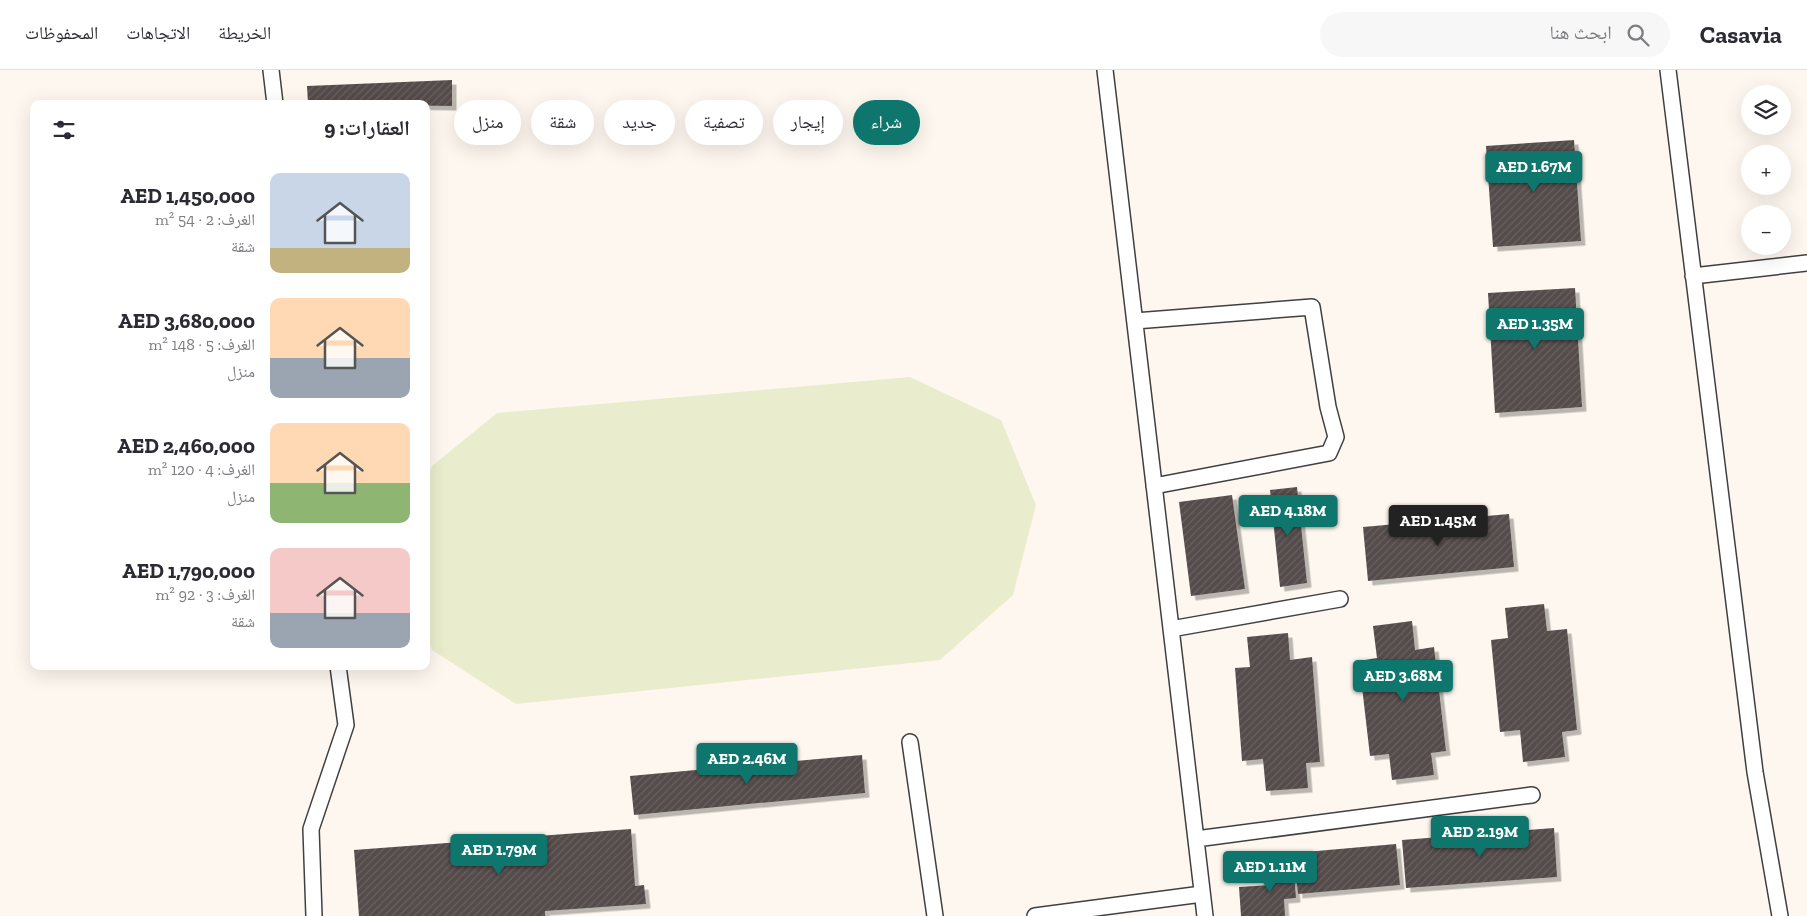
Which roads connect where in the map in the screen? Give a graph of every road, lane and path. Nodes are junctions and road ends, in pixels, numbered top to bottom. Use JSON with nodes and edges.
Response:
{"nodes":[{"id":1,"x":271,"y":70,"type":"edge"},
{"id":2,"x":1105,"y":70,"type":"edge"},
{"id":3,"x":1668,"y":70,"type":"edge"},
{"id":4,"x":275,"y":100,"type":"edge"},
{"id":5,"x":1807,"y":264,"type":"edge"},
{"id":6,"x":1694,"y":276,"type":"junction"},
{"id":7,"x":1135,"y":321,"type":"junction"},
{"id":8,"x":1154,"y":486,"type":"junction"},
{"id":9,"x":1340,"y":600,"type":"dead end"},
{"id":10,"x":1171,"y":629,"type":"junction"},
{"id":11,"x":339,"y":670,"type":"edge"},
{"id":12,"x":910,"y":742,"type":"dead end"},
{"id":13,"x":1532,"y":794,"type":"dead end"},
{"id":14,"x":1196,"y":839,"type":"junction"},
{"id":15,"x":1202,"y":894,"type":"junction"},
{"id":16,"x":314,"y":916,"type":"edge"},
{"id":17,"x":934,"y":916,"type":"edge"},
{"id":18,"x":1035,"y":916,"type":"edge"},
{"id":19,"x":1205,"y":916,"type":"edge"},
{"id":20,"x":1780,"y":916,"type":"edge"}],
"edges":[{"from":1,"to":4,"type":"lane"},
{"from":2,"to":7,"type":"lane"},
{"from":3,"to":6,"type":"lane"},
{"from":5,"to":6,"type":"lane"},
{"from":6,"to":20,"type":"lane"},
{"from":7,"to":8,"type":"lane"},
{"from":7,"to":8,"type":"lane"},
{"from":8,"to":10,"type":"lane"},
{"from":9,"to":10,"type":"lane"},
{"from":10,"to":14,"type":"lane"},
{"from":11,"to":16,"type":"lane"},
{"from":12,"to":17,"type":"lane"},
{"from":13,"to":14,"type":"lane"},
{"from":14,"to":15,"type":"lane"},
{"from":15,"to":18,"type":"lane"},
{"from":15,"to":19,"type":"lane"}]}
